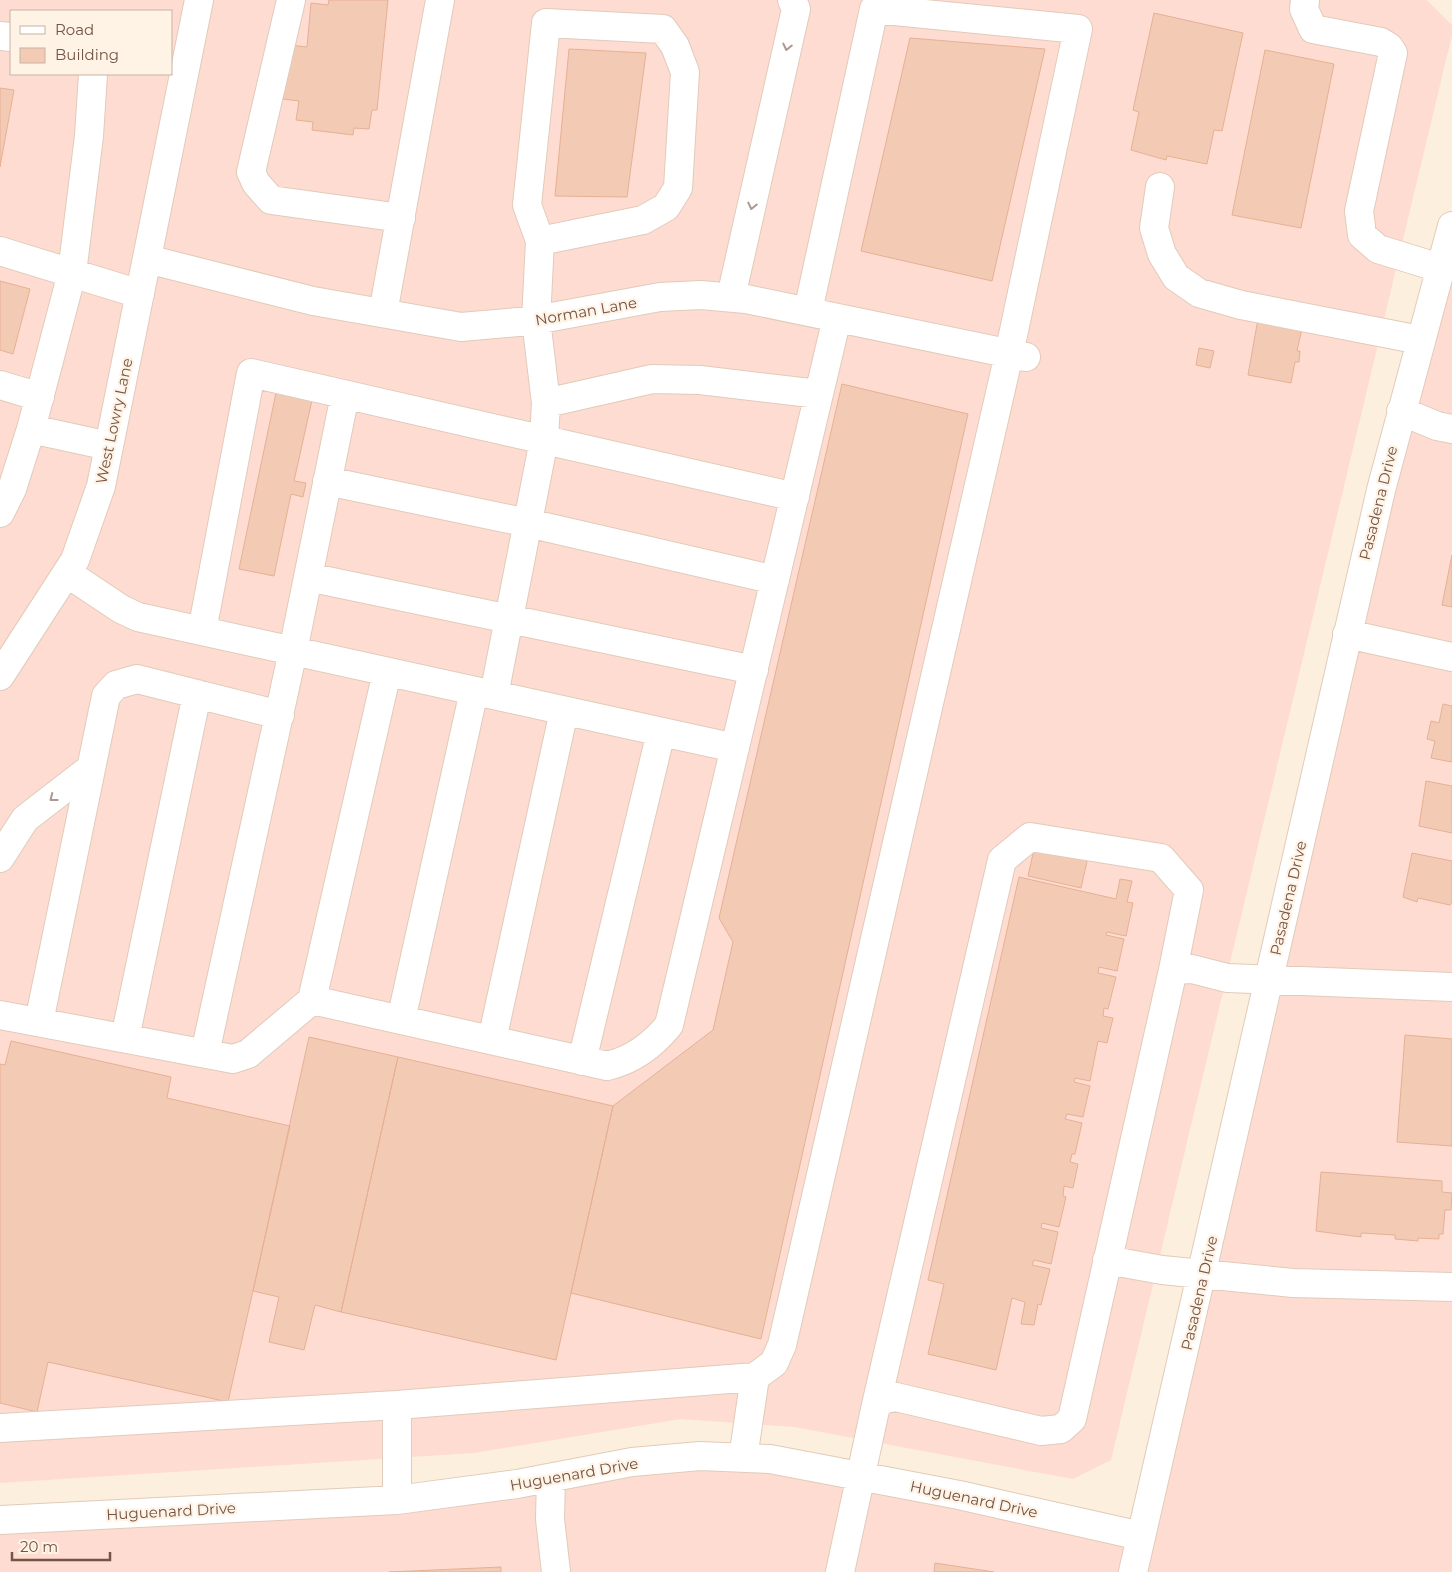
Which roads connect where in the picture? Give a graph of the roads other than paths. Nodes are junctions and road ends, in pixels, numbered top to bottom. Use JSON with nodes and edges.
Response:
{"nodes":[{"id":1,"x":199,"y":0,"type":"edge"},
{"id":2,"x":291,"y":0,"type":"edge"},
{"id":3,"x":440,"y":0,"type":"edge"},
{"id":4,"x":792,"y":0,"type":"edge"},
{"id":5,"x":1305,"y":0,"type":"edge"},
{"id":6,"x":93,"y":75,"type":"edge"},
{"id":7,"x":1160,"y":187,"type":"dead end"},
{"id":8,"x":402,"y":218,"type":"junction"},
{"id":9,"x":1452,"y":227,"type":"edge"},
{"id":10,"x":540,"y":242,"type":"junction"},
{"id":11,"x":0,"y":251,"type":"edge"},
{"id":12,"x":148,"y":259,"type":"junction"},
{"id":13,"x":1440,"y":268,"type":"junction"},
{"id":14,"x":72,"y":273,"type":"junction"},
{"id":15,"x":140,"y":294,"type":"junction"},
{"id":16,"x":731,"y":297,"type":"junction"},
{"id":17,"x":808,"y":312,"type":"junction"},
{"id":18,"x":383,"y":313,"type":"junction"},
{"id":19,"x":837,"y":318,"type":"junction"},
{"id":20,"x":536,"y":320,"type":"junction"},
{"id":21,"x":1420,"y":340,"type":"junction"},
{"id":22,"x":1017,"y":355,"type":"junction"},
{"id":23,"x":0,"y":385,"type":"edge"},
{"id":24,"x":345,"y":394,"type":"junction"},
{"id":25,"x":819,"y":394,"type":"junction"},
{"id":26,"x":40,"y":397,"type":"junction"},
{"id":27,"x":546,"y":403,"type":"junction"},
{"id":28,"x":1401,"y":411,"type":"junction"},
{"id":29,"x":31,"y":429,"type":"junction"},
{"id":30,"x":1452,"y":429,"type":"edge"},
{"id":31,"x":544,"y":440,"type":"junction"},
{"id":32,"x":109,"y":446,"type":"junction"},
{"id":33,"x":328,"y":481,"type":"junction"},
{"id":34,"x":795,"y":497,"type":"junction"},
{"id":35,"x":0,"y":512,"type":"edge"},
{"id":36,"x":528,"y":523,"type":"junction"},
{"id":37,"x":67,"y":573,"type":"junction"},
{"id":38,"x":308,"y":578,"type":"junction"},
{"id":39,"x":775,"y":580,"type":"junction"},
{"id":40,"x":509,"y":619,"type":"junction"},
{"id":41,"x":202,"y":631,"type":"junction"},
{"id":42,"x":1347,"y":634,"type":"junction"},
{"id":43,"x":293,"y":652,"type":"junction"},
{"id":44,"x":1452,"y":657,"type":"edge"},
{"id":45,"x":754,"y":670,"type":"junction"},
{"id":46,"x":387,"y":672,"type":"junction"},
{"id":47,"x":0,"y":676,"type":"edge"},
{"id":48,"x":484,"y":693,"type":"junction"},
{"id":49,"x":197,"y":694,"type":"junction"},
{"id":50,"x":564,"y":711,"type":"junction"},
{"id":51,"x":280,"y":715,"type":"junction"},
{"id":52,"x":661,"y":732,"type":"junction"},
{"id":53,"x":735,"y":748,"type":"junction"},
{"id":54,"x":91,"y":768,"type":"junction"},
{"id":55,"x":0,"y":858,"type":"edge"},
{"id":56,"x":1173,"y":970,"type":"junction"},
{"id":57,"x":1270,"y":979,"type":"junction"},
{"id":58,"x":1452,"y":987,"type":"edge"},
{"id":59,"x":312,"y":1000,"type":"junction"},
{"id":60,"x":0,"y":1015,"type":"edge"},
{"id":61,"x":401,"y":1020,"type":"junction"},
{"id":62,"x":39,"y":1022,"type":"junction"},
{"id":63,"x":125,"y":1038,"type":"junction"},
{"id":64,"x":492,"y":1040,"type":"junction"},
{"id":65,"x":206,"y":1053,"type":"junction"},
{"id":66,"x":582,"y":1061,"type":"junction"},
{"id":67,"x":1107,"y":1260,"type":"junction"},
{"id":68,"x":1203,"y":1273,"type":"junction"},
{"id":69,"x":1452,"y":1287,"type":"edge"},
{"id":70,"x":755,"y":1377,"type":"junction"},
{"id":71,"x":397,"y":1405,"type":"junction"},
{"id":72,"x":876,"y":1405,"type":"junction"},
{"id":73,"x":0,"y":1428,"type":"edge"},
{"id":74,"x":743,"y":1458,"type":"junction"},
{"id":75,"x":859,"y":1476,"type":"junction"},
{"id":76,"x":551,"y":1478,"type":"junction"},
{"id":77,"x":398,"y":1500,"type":"junction"},
{"id":78,"x":0,"y":1520,"type":"edge"},
{"id":79,"x":1141,"y":1536,"type":"junction"},
{"id":80,"x":556,"y":1572,"type":"edge"},
{"id":81,"x":840,"y":1572,"type":"edge"},
{"id":82,"x":1133,"y":1572,"type":"edge"}],
"edges":[{"from":1,"to":12,"type":"street","name":"West Lowry Lane"},
{"from":2,"to":8,"type":"street"},
{"from":3,"to":8,"type":"street"},
{"from":4,"to":16,"type":"street","one_way":true},
{"from":5,"to":13,"type":"street"},
{"from":6,"to":14,"type":"street"},
{"from":7,"to":21,"type":"street"},
{"from":8,"to":18,"type":"street"},
{"from":9,"to":13,"type":"street","name":"Pasadena Drive"},
{"from":10,"to":10,"type":"street"},
{"from":10,"to":20,"type":"street"},
{"from":11,"to":14,"type":"street"},
{"from":12,"to":15,"type":"street","name":"West Lowry Lane"},
{"from":12,"to":18,"type":"street","name":"Norman Lane"},
{"from":13,"to":21,"type":"street","name":"Pasadena Drive"},
{"from":14,"to":15,"type":"street"},
{"from":14,"to":26,"type":"street"},
{"from":15,"to":32,"type":"street","name":"West Lowry Lane"},
{"from":16,"to":17,"type":"street","name":"Norman Lane"},
{"from":16,"to":20,"type":"street","name":"Norman Lane"},
{"from":17,"to":19,"type":"street","name":"Norman Lane"},
{"from":17,"to":22,"type":"street"},
{"from":18,"to":20,"type":"street","name":"Norman Lane"},
{"from":19,"to":22,"type":"street","name":"Norman Lane"},
{"from":19,"to":25,"type":"street"},
{"from":20,"to":27,"type":"street"},
{"from":21,"to":28,"type":"street","name":"Pasadena Drive"},
{"from":22,"to":70,"type":"street"},
{"from":23,"to":26,"type":"street"},
{"from":24,"to":31,"type":"street"},
{"from":24,"to":33,"type":"street"},
{"from":24,"to":41,"type":"street"},
{"from":25,"to":27,"type":"street"},
{"from":25,"to":34,"type":"street"},
{"from":26,"to":29,"type":"street"},
{"from":27,"to":31,"type":"street"},
{"from":28,"to":30,"type":"street"},
{"from":28,"to":42,"type":"street","name":"Pasadena Drive"},
{"from":29,"to":32,"type":"street"},
{"from":29,"to":35,"type":"street"},
{"from":31,"to":34,"type":"street"},
{"from":31,"to":36,"type":"street"},
{"from":32,"to":37,"type":"street","name":"West Lowry Lane"},
{"from":33,"to":36,"type":"street"},
{"from":33,"to":38,"type":"street"},
{"from":34,"to":39,"type":"street"},
{"from":36,"to":39,"type":"street"},
{"from":36,"to":40,"type":"street"},
{"from":37,"to":41,"type":"street"},
{"from":37,"to":47,"type":"street","name":"West Lowry Lane"},
{"from":38,"to":40,"type":"street"},
{"from":38,"to":43,"type":"street"},
{"from":39,"to":45,"type":"street"},
{"from":40,"to":45,"type":"street"},
{"from":40,"to":48,"type":"street"},
{"from":41,"to":43,"type":"street"},
{"from":42,"to":44,"type":"street"},
{"from":42,"to":57,"type":"street","name":"Pasadena Drive"},
{"from":43,"to":46,"type":"street"},
{"from":43,"to":51,"type":"street"},
{"from":45,"to":53,"type":"street"},
{"from":46,"to":48,"type":"street"},
{"from":46,"to":59,"type":"street"},
{"from":48,"to":50,"type":"street"},
{"from":48,"to":61,"type":"street"},
{"from":49,"to":51,"type":"street"},
{"from":49,"to":54,"type":"street"},
{"from":49,"to":63,"type":"street"},
{"from":50,"to":52,"type":"street"},
{"from":50,"to":64,"type":"street"},
{"from":51,"to":65,"type":"street"},
{"from":52,"to":53,"type":"street"},
{"from":52,"to":66,"type":"street"},
{"from":53,"to":66,"type":"street"},
{"from":54,"to":55,"type":"street","one_way":true},
{"from":54,"to":62,"type":"street"},
{"from":56,"to":57,"type":"street"},
{"from":56,"to":67,"type":"street"},
{"from":56,"to":72,"type":"street"},
{"from":57,"to":58,"type":"street"},
{"from":57,"to":68,"type":"street","name":"Pasadena Drive"},
{"from":59,"to":61,"type":"street"},
{"from":59,"to":65,"type":"street"},
{"from":60,"to":62,"type":"street"},
{"from":61,"to":64,"type":"street"},
{"from":62,"to":63,"type":"street"},
{"from":63,"to":65,"type":"street"},
{"from":64,"to":66,"type":"street"},
{"from":67,"to":68,"type":"street"},
{"from":67,"to":72,"type":"street"},
{"from":68,"to":69,"type":"street"},
{"from":68,"to":79,"type":"street","name":"Pasadena Drive"},
{"from":70,"to":71,"type":"street"},
{"from":70,"to":74,"type":"street"},
{"from":71,"to":73,"type":"street"},
{"from":71,"to":77,"type":"street"},
{"from":72,"to":75,"type":"street"},
{"from":74,"to":75,"type":"street","name":"Huguenard Drive"},
{"from":74,"to":76,"type":"street","name":"Huguenard Drive"},
{"from":75,"to":79,"type":"street","name":"Huguenard Drive"},
{"from":75,"to":81,"type":"street"},
{"from":76,"to":77,"type":"street","name":"Huguenard Drive"},
{"from":76,"to":80,"type":"street"},
{"from":77,"to":78,"type":"street","name":"Huguenard Drive"},
{"from":79,"to":82,"type":"street","name":"Pasadena Drive"}]}
